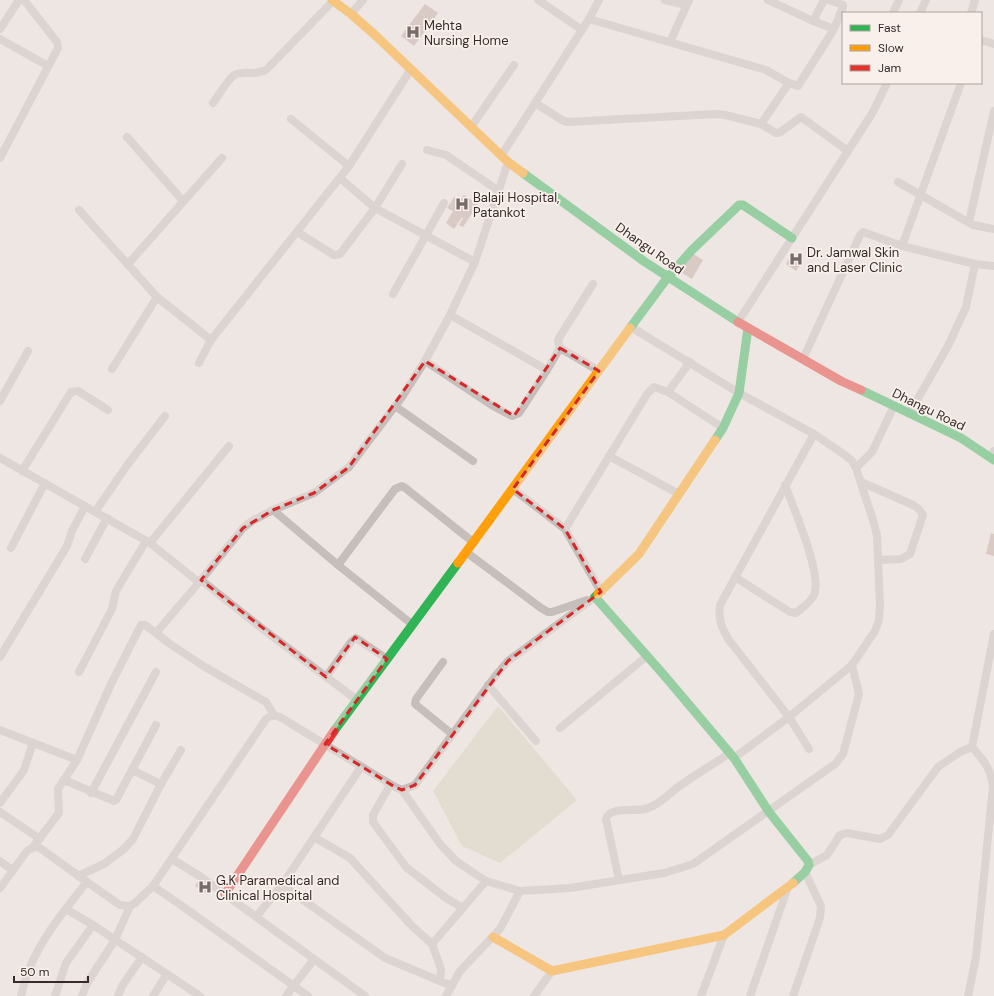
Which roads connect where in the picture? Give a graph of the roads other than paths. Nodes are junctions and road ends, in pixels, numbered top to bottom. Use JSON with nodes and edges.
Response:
{"nodes":[{"id":1,"x":18,"y":0,"type":"edge"},
{"id":2,"x":24,"y":0,"type":"edge"},
{"id":3,"x":332,"y":0,"type":"edge"},
{"id":4,"x":363,"y":0,"type":"edge"},
{"id":5,"x":538,"y":0,"type":"edge"},
{"id":6,"x":599,"y":0,"type":"edge"},
{"id":7,"x":665,"y":0,"type":"edge"},
{"id":8,"x":768,"y":0,"type":"edge"},
{"id":9,"x":824,"y":0,"type":"edge"},
{"id":10,"x":829,"y":0,"type":"edge"},
{"id":11,"x":900,"y":0,"type":"edge"},
{"id":12,"x":926,"y":0,"type":"edge"},
{"id":13,"x":975,"y":0,"type":"edge"},
{"id":14,"x":687,"y":3,"type":"edge"},
{"id":15,"x":894,"y":12,"type":"edge"},
{"id":16,"x":920,"y":12,"type":"edge"},
{"id":17,"x":970,"y":12,"type":"edge"},
{"id":18,"x":351,"y":14,"type":"junction"},
{"id":19,"x":589,"y":19,"type":"junction"},
{"id":20,"x":813,"y":21,"type":"junction"},
{"id":21,"x":834,"y":28,"type":"junction"},
{"id":22,"x":0,"y":29,"type":"edge"},
{"id":23,"x":582,"y":30,"type":"junction"},
{"id":24,"x":0,"y":39,"type":"edge"},
{"id":25,"x":982,"y":40,"type":"edge"},
{"id":26,"x":670,"y":42,"type":"junction"},
{"id":27,"x":994,"y":44,"type":"edge"},
{"id":28,"x":514,"y":65,"type":"dead end"},
{"id":29,"x":48,"y":66,"type":"junction"},
{"id":30,"x":411,"y":69,"type":"junction"},
{"id":31,"x":789,"y":83,"type":"junction"},
{"id":32,"x":886,"y":84,"type":"edge"},
{"id":33,"x":961,"y":84,"type":"edge"},
{"id":34,"x":213,"y":103,"type":"dead end"},
{"id":35,"x":535,"y":103,"type":"junction"},
{"id":36,"x":994,"y":111,"type":"edge"},
{"id":37,"x":291,"y":119,"type":"dead end"},
{"id":38,"x":761,"y":124,"type":"junction"},
{"id":39,"x":471,"y":127,"type":"junction"},
{"id":40,"x":127,"y":137,"type":"dead end"},
{"id":41,"x":427,"y":150,"type":"dead end"},
{"id":42,"x":848,"y":151,"type":"junction"},
{"id":43,"x":501,"y":156,"type":"junction"},
{"id":44,"x":0,"y":158,"type":"edge"},
{"id":45,"x":222,"y":158,"type":"dead end"},
{"id":46,"x":508,"y":162,"type":"junction"},
{"id":47,"x":402,"y":164,"type":"dead end"},
{"id":48,"x":349,"y":166,"type":"junction"},
{"id":49,"x":340,"y":178,"type":"junction"},
{"id":50,"x":898,"y":182,"type":"dead end"},
{"id":51,"x":499,"y":191,"type":"junction"},
{"id":52,"x":920,"y":194,"type":"junction"},
{"id":53,"x":183,"y":201,"type":"junction"},
{"id":54,"x":444,"y":203,"type":"dead end"},
{"id":55,"x":375,"y":208,"type":"junction"},
{"id":56,"x":79,"y":210,"type":"dead end"},
{"id":57,"x":969,"y":222,"type":"junction"},
{"id":58,"x":994,"y":229,"type":"edge"},
{"id":59,"x":297,"y":232,"type":"junction"},
{"id":60,"x":425,"y":235,"type":"junction"},
{"id":61,"x":792,"y":238,"type":"junction"},
{"id":62,"x":902,"y":246,"type":"junction"},
{"id":63,"x":475,"y":262,"type":"junction"},
{"id":64,"x":128,"y":264,"type":"junction"},
{"id":65,"x":975,"y":264,"type":"junction"},
{"id":66,"x":994,"y":266,"type":"edge"},
{"id":67,"x":668,"y":277,"type":"junction"},
{"id":68,"x":593,"y":284,"type":"dead end"},
{"id":69,"x":393,"y":294,"type":"dead end"},
{"id":70,"x":157,"y":297,"type":"junction"},
{"id":71,"x":450,"y":315,"type":"junction"},
{"id":72,"x":738,"y":322,"type":"junction"},
{"id":73,"x":631,"y":327,"type":"junction"},
{"id":74,"x":748,"y":328,"type":"junction"},
{"id":75,"x":211,"y":340,"type":"junction"},
{"id":76,"x":560,"y":348,"type":"junction"},
{"id":77,"x":28,"y":351,"type":"dead end"},
{"id":78,"x":803,"y":359,"type":"junction"},
{"id":79,"x":426,"y":361,"type":"junction"},
{"id":80,"x":690,"y":362,"type":"junction"},
{"id":81,"x":199,"y":363,"type":"dead end"},
{"id":82,"x":112,"y":369,"type":"dead end"},
{"id":83,"x":547,"y":370,"type":"junction"},
{"id":84,"x":599,"y":371,"type":"junction"},
{"id":85,"x":668,"y":392,"type":"junction"},
{"id":86,"x":739,"y":393,"type":"junction"},
{"id":87,"x":0,"y":401,"type":"edge"},
{"id":88,"x":395,"y":406,"type":"junction"},
{"id":89,"x":894,"y":406,"type":"junction"},
{"id":90,"x":108,"y":410,"type":"dead end"},
{"id":91,"x":910,"y":414,"type":"junction"},
{"id":92,"x":165,"y":416,"type":"dead end"},
{"id":93,"x":723,"y":428,"type":"junction"},
{"id":94,"x":814,"y":434,"type":"junction"},
{"id":95,"x":229,"y":446,"type":"dead end"},
{"id":96,"x":609,"y":456,"type":"junction"},
{"id":97,"x":994,"y":456,"type":"edge"},
{"id":98,"x":0,"y":458,"type":"edge"},
{"id":99,"x":473,"y":461,"type":"dead end"},
{"id":100,"x":856,"y":468,"type":"junction"},
{"id":101,"x":22,"y":471,"type":"junction"},
{"id":102,"x":861,"y":482,"type":"junction"},
{"id":103,"x":46,"y":483,"type":"junction"},
{"id":104,"x":786,"y":485,"type":"junction"},
{"id":105,"x":512,"y":488,"type":"junction"},
{"id":106,"x":679,"y":494,"type":"junction"},
{"id":107,"x":85,"y":506,"type":"junction"},
{"id":108,"x":273,"y":510,"type":"junction"},
{"id":109,"x":95,"y":512,"type":"junction"},
{"id":110,"x":107,"y":518,"type":"junction"},
{"id":111,"x":565,"y":530,"type":"junction"},
{"id":112,"x":148,"y":542,"type":"junction"},
{"id":113,"x":473,"y":542,"type":"junction"},
{"id":114,"x":11,"y":548,"type":"dead end"},
{"id":115,"x":466,"y":552,"type":"junction"},
{"id":116,"x":85,"y":560,"type":"dead end"},
{"id":117,"x":878,"y":560,"type":"junction"},
{"id":118,"x":338,"y":565,"type":"junction"},
{"id":119,"x":735,"y":577,"type":"junction"},
{"id":120,"x":202,"y":580,"type":"junction"},
{"id":121,"x":598,"y":594,"type":"junction"},
{"id":122,"x":413,"y":625,"type":"junction"},
{"id":123,"x":156,"y":633,"type":"junction"},
{"id":124,"x":994,"y":634,"type":"edge"},
{"id":125,"x":647,"y":656,"type":"junction"},
{"id":126,"x":0,"y":658,"type":"edge"},
{"id":127,"x":387,"y":659,"type":"junction"},
{"id":128,"x":443,"y":662,"type":"dead end"},
{"id":129,"x":852,"y":665,"type":"junction"},
{"id":130,"x":79,"y":672,"type":"dead end"},
{"id":131,"x":156,"y":672,"type":"dead end"},
{"id":132,"x":326,"y":677,"type":"junction"},
{"id":133,"x":488,"y":685,"type":"junction"},
{"id":134,"x":358,"y":700,"type":"junction"},
{"id":135,"x":274,"y":715,"type":"junction"},
{"id":136,"x":789,"y":717,"type":"junction"},
{"id":137,"x":156,"y":724,"type":"dead end"},
{"id":138,"x":560,"y":728,"type":"dead end"},
{"id":139,"x":0,"y":730,"type":"edge"},
{"id":140,"x":452,"y":734,"type":"junction"},
{"id":141,"x":536,"y":741,"type":"dead end"},
{"id":142,"x":33,"y":743,"type":"junction"},
{"id":143,"x":324,"y":744,"type":"junction"},
{"id":144,"x":972,"y":747,"type":"junction"},
{"id":145,"x":809,"y":749,"type":"dead end"},
{"id":146,"x":181,"y":750,"type":"dead end"},
{"id":147,"x":732,"y":755,"type":"junction"},
{"id":148,"x":77,"y":760,"type":"junction"},
{"id":149,"x":361,"y":767,"type":"junction"},
{"id":150,"x":132,"y":770,"type":"junction"},
{"id":151,"x":993,"y":775,"type":"edge"},
{"id":152,"x":64,"y":780,"type":"junction"},
{"id":153,"x":161,"y":784,"type":"junction"},
{"id":154,"x":390,"y":785,"type":"junction"},
{"id":155,"x":402,"y":790,"type":"junction"},
{"id":156,"x":91,"y":793,"type":"junction"},
{"id":157,"x":0,"y":803,"type":"edge"},
{"id":158,"x":0,"y":812,"type":"edge"},
{"id":159,"x":769,"y":812,"type":"junction"},
{"id":160,"x":314,"y":836,"type":"junction"},
{"id":161,"x":40,"y":839,"type":"junction"},
{"id":162,"x":33,"y":847,"type":"junction"},
{"id":163,"x":172,"y":859,"type":"junction"},
{"id":164,"x":0,"y":861,"type":"edge"},
{"id":165,"x":807,"y":868,"type":"junction"},
{"id":166,"x":12,"y":870,"type":"junction"},
{"id":167,"x":78,"y":876,"type":"junction"},
{"id":168,"x":619,"y":880,"type":"junction"},
{"id":169,"x":486,"y":881,"type":"junction"},
{"id":170,"x":87,"y":882,"type":"junction"},
{"id":171,"x":282,"y":885,"type":"junction"},
{"id":172,"x":153,"y":886,"type":"junction"},
{"id":173,"x":788,"y":887,"type":"junction"},
{"id":174,"x":0,"y":888,"type":"edge"},
{"id":175,"x":520,"y":891,"type":"junction"},
{"id":176,"x":225,"y":894,"type":"junction"},
{"id":177,"x":130,"y":906,"type":"junction"},
{"id":178,"x":463,"y":908,"type":"junction"},
{"id":179,"x":66,"y":909,"type":"junction"},
{"id":180,"x":256,"y":917,"type":"junction"},
{"id":181,"x":93,"y":925,"type":"junction"},
{"id":182,"x":724,"y":935,"type":"junction"},
{"id":183,"x":493,"y":937,"type":"junction"},
{"id":184,"x":115,"y":940,"type":"junction"},
{"id":185,"x":432,"y":944,"type":"junction"},
{"id":186,"x":142,"y":958,"type":"junction"},
{"id":187,"x":314,"y":959,"type":"junction"},
{"id":188,"x":552,"y":971,"type":"junction"},
{"id":189,"x":166,"y":974,"type":"junction"},
{"id":190,"x":440,"y":981,"type":"junction"},
{"id":191,"x":293,"y":985,"type":"junction"},
{"id":192,"x":452,"y":986,"type":"junction"},
{"id":193,"x":21,"y":996,"type":"edge"},
{"id":194,"x":55,"y":996,"type":"edge"},
{"id":195,"x":82,"y":996,"type":"edge"},
{"id":196,"x":118,"y":996,"type":"edge"},
{"id":197,"x":153,"y":996,"type":"edge"},
{"id":198,"x":200,"y":996,"type":"edge"},
{"id":199,"x":286,"y":996,"type":"edge"},
{"id":200,"x":308,"y":996,"type":"edge"},
{"id":201,"x":365,"y":996,"type":"edge"},
{"id":202,"x":446,"y":996,"type":"edge"},
{"id":203,"x":534,"y":996,"type":"edge"},
{"id":204,"x":701,"y":996,"type":"edge"},
{"id":205,"x":750,"y":996,"type":"edge"},
{"id":206,"x":793,"y":996,"type":"edge"},
{"id":207,"x":968,"y":996,"type":"edge"}],
"edges":[{"from":1,"to":22,"type":"street"},
{"from":2,"to":29,"type":"street"},
{"from":3,"to":18,"type":"street","name":"Dhangu Road"},
{"from":3,"to":34,"type":"street"},
{"from":4,"to":18,"type":"street"},
{"from":5,"to":23,"type":"street"},
{"from":6,"to":19,"type":"street"},
{"from":7,"to":14,"type":"street"},
{"from":8,"to":20,"type":"street"},
{"from":9,"to":20,"type":"street"},
{"from":10,"to":21,"type":"street"},
{"from":11,"to":15,"type":"street"},
{"from":12,"to":16,"type":"street"},
{"from":13,"to":17,"type":"street"},
{"from":14,"to":26,"type":"street"},
{"from":18,"to":30,"type":"street","name":"Dhangu Road"},
{"from":19,"to":23,"type":"street"},
{"from":19,"to":26,"type":"street"},
{"from":20,"to":21,"type":"street"},
{"from":21,"to":31,"type":"street"},
{"from":23,"to":35,"type":"street"},
{"from":24,"to":29,"type":"street"},
{"from":25,"to":27,"type":"street"},
{"from":26,"to":31,"type":"street"},
{"from":28,"to":39,"type":"street"},
{"from":29,"to":44,"type":"street"},
{"from":30,"to":39,"type":"street","name":"Dhangu Road"},
{"from":30,"to":48,"type":"street"},
{"from":31,"to":38,"type":"street"},
{"from":32,"to":42,"type":"street"},
{"from":33,"to":52,"type":"street"},
{"from":35,"to":38,"type":"street"},
{"from":35,"to":43,"type":"street"},
{"from":36,"to":57,"type":"street"},
{"from":37,"to":48,"type":"street"},
{"from":38,"to":42,"type":"street"},
{"from":39,"to":43,"type":"street","name":"Dhangu Road"},
{"from":40,"to":53,"type":"street"},
{"from":41,"to":51,"type":"street"},
{"from":42,"to":61,"type":"street"},
{"from":43,"to":46,"type":"street","name":"Dhangu Road"},
{"from":45,"to":53,"type":"street"},
{"from":46,"to":51,"type":"street"},
{"from":46,"to":67,"type":"street","name":"Dhangu Road"},
{"from":47,"to":55,"type":"street"},
{"from":48,"to":49,"type":"street"},
{"from":49,"to":55,"type":"street"},
{"from":49,"to":59,"type":"street"},
{"from":50,"to":52,"type":"street"},
{"from":51,"to":63,"type":"street"},
{"from":52,"to":57,"type":"street"},
{"from":52,"to":62,"type":"street"},
{"from":53,"to":64,"type":"street"},
{"from":54,"to":60,"type":"street"},
{"from":55,"to":59,"type":"street"},
{"from":55,"to":60,"type":"street"},
{"from":56,"to":64,"type":"street"},
{"from":57,"to":58,"type":"street"},
{"from":59,"to":75,"type":"street"},
{"from":60,"to":63,"type":"street"},
{"from":60,"to":69,"type":"street"},
{"from":61,"to":67,"type":"street"},
{"from":61,"to":72,"type":"street"},
{"from":62,"to":65,"type":"street"},
{"from":62,"to":78,"type":"street"},
{"from":63,"to":71,"type":"street"},
{"from":64,"to":70,"type":"street"},
{"from":65,"to":66,"type":"street"},
{"from":65,"to":91,"type":"street"},
{"from":67,"to":72,"type":"street","name":"Dhangu Road"},
{"from":67,"to":73,"type":"street"},
{"from":68,"to":76,"type":"street"},
{"from":70,"to":75,"type":"street"},
{"from":70,"to":82,"type":"street"},
{"from":71,"to":79,"type":"street"},
{"from":71,"to":83,"type":"street"},
{"from":72,"to":74,"type":"street","name":"Dhangu Road"},
{"from":73,"to":80,"type":"street"},
{"from":73,"to":84,"type":"street"},
{"from":74,"to":78,"type":"street","name":"Dhangu Road"},
{"from":74,"to":86,"type":"street"},
{"from":75,"to":81,"type":"street"},
{"from":76,"to":83,"type":"street"},
{"from":76,"to":84,"type":"street"},
{"from":77,"to":87,"type":"street"},
{"from":78,"to":89,"type":"street","name":"Dhangu Road"},
{"from":79,"to":83,"type":"street"},
{"from":79,"to":88,"type":"street"},
{"from":80,"to":85,"type":"street"},
{"from":80,"to":86,"type":"street"},
{"from":84,"to":105,"type":"street"},
{"from":85,"to":93,"type":"street"},
{"from":85,"to":96,"type":"street"},
{"from":86,"to":93,"type":"street"},
{"from":86,"to":94,"type":"street"},
{"from":88,"to":99,"type":"street"},
{"from":88,"to":108,"type":"street"},
{"from":89,"to":91,"type":"street","name":"Dhangu Road"},
{"from":89,"to":100,"type":"street"},
{"from":90,"to":101,"type":"street"},
{"from":91,"to":97,"type":"street","name":"Dhangu Road"},
{"from":92,"to":109,"type":"street"},
{"from":93,"to":106,"type":"street"},
{"from":94,"to":100,"type":"street"},
{"from":94,"to":104,"type":"street"},
{"from":95,"to":112,"type":"street"},
{"from":96,"to":106,"type":"street"},
{"from":96,"to":111,"type":"street"},
{"from":98,"to":101,"type":"street"},
{"from":100,"to":102,"type":"street"},
{"from":101,"to":103,"type":"street"},
{"from":102,"to":117,"type":"street"},
{"from":102,"to":117,"type":"street"},
{"from":103,"to":107,"type":"street"},
{"from":103,"to":114,"type":"street"},
{"from":104,"to":119,"type":"street"},
{"from":104,"to":119,"type":"street"},
{"from":105,"to":111,"type":"street"},
{"from":105,"to":113,"type":"street"},
{"from":106,"to":121,"type":"street"},
{"from":107,"to":109,"type":"street"},
{"from":107,"to":126,"type":"street"},
{"from":108,"to":118,"type":"street"},
{"from":108,"to":120,"type":"street"},
{"from":109,"to":110,"type":"street"},
{"from":110,"to":112,"type":"street"},
{"from":110,"to":116,"type":"street"},
{"from":111,"to":121,"type":"street"},
{"from":112,"to":120,"type":"street"},
{"from":112,"to":130,"type":"street"},
{"from":113,"to":115,"type":"street"},
{"from":113,"to":118,"type":"street"},
{"from":115,"to":121,"type":"street"},
{"from":115,"to":122,"type":"street"},
{"from":117,"to":129,"type":"street"},
{"from":118,"to":122,"type":"street"},
{"from":119,"to":136,"type":"street"},
{"from":120,"to":123,"type":"street"},
{"from":120,"to":132,"type":"street"},
{"from":121,"to":125,"type":"street"},
{"from":121,"to":133,"type":"street"},
{"from":122,"to":127,"type":"street"},
{"from":123,"to":135,"type":"street"},
{"from":123,"to":148,"type":"street"},
{"from":124,"to":144,"type":"street"},
{"from":125,"to":138,"type":"street"},
{"from":125,"to":147,"type":"street"},
{"from":127,"to":132,"type":"street"},
{"from":127,"to":134,"type":"street"},
{"from":128,"to":140,"type":"street"},
{"from":129,"to":136,"type":"street"},
{"from":129,"to":159,"type":"street"},
{"from":131,"to":156,"type":"street"},
{"from":132,"to":134,"type":"street"},
{"from":133,"to":140,"type":"street"},
{"from":133,"to":141,"type":"street"},
{"from":134,"to":143,"type":"street"},
{"from":135,"to":143,"type":"street"},
{"from":135,"to":163,"type":"street"},
{"from":136,"to":145,"type":"street"},
{"from":136,"to":147,"type":"street"},
{"from":137,"to":150,"type":"street"},
{"from":139,"to":142,"type":"street"},
{"from":140,"to":155,"type":"street"},
{"from":142,"to":148,"type":"street"},
{"from":142,"to":157,"type":"street"},
{"from":143,"to":149,"type":"street"},
{"from":143,"to":176,"type":"street"},
{"from":144,"to":151,"type":"street"},
{"from":144,"to":165,"type":"street"},
{"from":146,"to":153,"type":"street"},
{"from":147,"to":159,"type":"street"},
{"from":147,"to":168,"type":"street"},
{"from":148,"to":152,"type":"street"},
{"from":149,"to":154,"type":"street"},
{"from":149,"to":160,"type":"street"},
{"from":150,"to":153,"type":"street"},
{"from":150,"to":156,"type":"street"},
{"from":151,"to":207,"type":"street"},
{"from":152,"to":156,"type":"street"},
{"from":152,"to":161,"type":"street"},
{"from":153,"to":167,"type":"street"},
{"from":154,"to":155,"type":"street"},
{"from":154,"to":178,"type":"street"},
{"from":155,"to":169,"type":"street"},
{"from":158,"to":161,"type":"street"},
{"from":159,"to":165,"type":"street"},
{"from":159,"to":168,"type":"street"},
{"from":160,"to":171,"type":"street"},
{"from":160,"to":185,"type":"street"},
{"from":161,"to":162,"type":"street"},
{"from":162,"to":166,"type":"street"},
{"from":162,"to":167,"type":"street"},
{"from":163,"to":172,"type":"street"},
{"from":163,"to":176,"type":"street"},
{"from":164,"to":166,"type":"street"},
{"from":165,"to":173,"type":"street"},
{"from":165,"to":206,"type":"street"},
{"from":166,"to":174,"type":"street"},
{"from":167,"to":170,"type":"street"},
{"from":168,"to":175,"type":"street"},
{"from":169,"to":175,"type":"street"},
{"from":169,"to":178,"type":"street"},
{"from":170,"to":177,"type":"street"},
{"from":170,"to":179,"type":"street"},
{"from":171,"to":180,"type":"street"},
{"from":171,"to":190,"type":"street"},
{"from":172,"to":177,"type":"street"},
{"from":172,"to":191,"type":"street"},
{"from":173,"to":182,"type":"street"},
{"from":173,"to":205,"type":"street"},
{"from":175,"to":183,"type":"street"},
{"from":176,"to":180,"type":"street"},
{"from":177,"to":184,"type":"street"},
{"from":178,"to":185,"type":"street"},
{"from":179,"to":181,"type":"street"},
{"from":179,"to":193,"type":"street"},
{"from":180,"to":187,"type":"street"},
{"from":181,"to":184,"type":"street"},
{"from":181,"to":194,"type":"street"},
{"from":182,"to":188,"type":"street"},
{"from":182,"to":204,"type":"street"},
{"from":183,"to":188,"type":"street"},
{"from":183,"to":192,"type":"street"},
{"from":184,"to":186,"type":"street"},
{"from":184,"to":195,"type":"street"},
{"from":185,"to":190,"type":"street"},
{"from":186,"to":189,"type":"street"},
{"from":186,"to":196,"type":"street"},
{"from":187,"to":191,"type":"street"},
{"from":187,"to":201,"type":"street"},
{"from":188,"to":203,"type":"street"},
{"from":189,"to":197,"type":"street"},
{"from":189,"to":198,"type":"street"},
{"from":190,"to":192,"type":"street"},
{"from":191,"to":199,"type":"street"},
{"from":191,"to":200,"type":"street"},
{"from":192,"to":202,"type":"street"}]}
